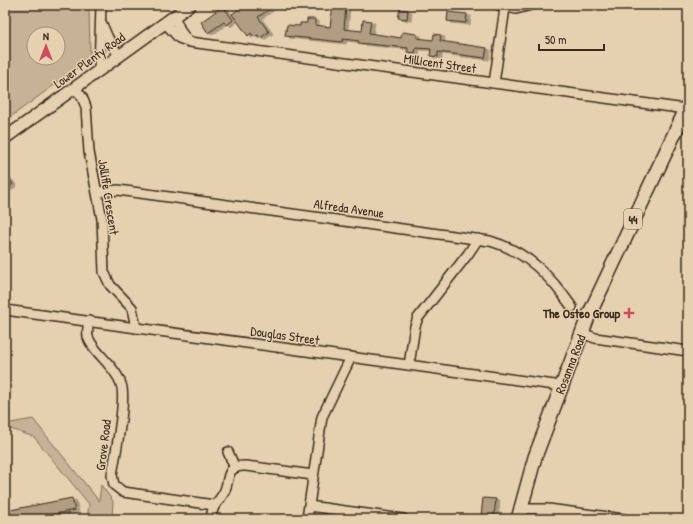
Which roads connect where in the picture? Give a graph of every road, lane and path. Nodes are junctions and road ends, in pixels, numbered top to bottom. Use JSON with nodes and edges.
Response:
{"nodes":[{"id":1,"x":101,"y":5,"type":"edge"},
{"id":2,"x":190,"y":5,"type":"edge"},
{"id":3,"x":531,"y":5,"type":"edge"},
{"id":4,"x":502,"y":6,"type":"edge"},
{"id":5,"x":174,"y":16,"type":"junction"},
{"id":6,"x":102,"y":23,"type":"junction"},
{"id":7,"x":165,"y":23,"type":"junction"},
{"id":8,"x":190,"y":42,"type":"junction"},
{"id":9,"x":119,"y":56,"type":"junction"},
{"id":10,"x":99,"y":70,"type":"junction"},
{"id":11,"x":494,"y":84,"type":"junction"},
{"id":12,"x":75,"y":88,"type":"junction"},
{"id":13,"x":686,"y":115,"type":"edge"},
{"id":14,"x":5,"y":138,"type":"edge"},
{"id":15,"x":98,"y":192,"type":"junction"},
{"id":16,"x":478,"y":239,"type":"junction"},
{"id":17,"x":572,"y":307,"type":"dead end"},
{"id":18,"x":5,"y":310,"type":"edge"},
{"id":19,"x":92,"y":322,"type":"junction"},
{"id":20,"x":131,"y":327,"type":"junction"},
{"id":21,"x":582,"y":333,"type":"junction"},
{"id":22,"x":688,"y":351,"type":"edge"},
{"id":23,"x":351,"y":357,"type":"junction"},
{"id":24,"x":409,"y":365,"type":"junction"},
{"id":25,"x":562,"y":386,"type":"junction"},
{"id":26,"x":228,"y":452,"type":"dead end"},
{"id":27,"x":235,"y":468,"type":"junction"},
{"id":28,"x":313,"y":475,"type":"junction"},
{"id":29,"x":214,"y":505,"type":"junction"},
{"id":30,"x":309,"y":506,"type":"junction"},
{"id":31,"x":520,"y":509,"type":"edge"},
{"id":32,"x":211,"y":519,"type":"edge"},
{"id":33,"x":307,"y":519,"type":"edge"},
{"id":34,"x":403,"y":519,"type":"edge"},
{"id":35,"x":624,"y":519,"type":"edge"}],
"edges":[{"from":1,"to":6,"type":"street"},
{"from":2,"to":5,"type":"main road","name":"Lower Plenty Road"},
{"from":3,"to":4,"type":"street"},
{"from":4,"to":11,"type":"street"},
{"from":5,"to":7,"type":"main road","name":"Lower Plenty Road"},
{"from":5,"to":8,"type":"street"},
{"from":6,"to":9,"type":"street"},
{"from":6,"to":10,"type":"street"},
{"from":7,"to":8,"type":"street","name":"Millicent Street"},
{"from":7,"to":9,"type":"main road","name":"Lower Plenty Road"},
{"from":8,"to":11,"type":"street","name":"Millicent Street"},
{"from":9,"to":10,"type":"main road","name":"Lower Plenty Road"},
{"from":10,"to":12,"type":"main road","name":"Lower Plenty Road"},
{"from":11,"to":13,"type":"street","name":"Millicent Street"},
{"from":12,"to":14,"type":"main road","name":"Lower Plenty Road"},
{"from":12,"to":15,"type":"street","name":"Jolliffe Crescent"},
{"from":13,"to":21,"type":"highway","name":"Rosanna Road","number":"44"},
{"from":15,"to":16,"type":"street","name":"Alfreda Avenue"},
{"from":15,"to":20,"type":"street","name":"Jolliffe Crescent"},
{"from":16,"to":17,"type":"street","name":"Alfreda Avenue"},
{"from":16,"to":24,"type":"street"},
{"from":18,"to":19,"type":"street","name":"Douglas Street"},
{"from":19,"to":20,"type":"street","name":"Douglas Street"},
{"from":19,"to":29,"type":"street","name":"Grove Road"},
{"from":20,"to":23,"type":"street","name":"Douglas Street"},
{"from":21,"to":22,"type":"street"},
{"from":21,"to":25,"type":"highway","name":"Rosanna Road","number":"44"},
{"from":23,"to":24,"type":"street","name":"Douglas Street"},
{"from":23,"to":28,"type":"street"},
{"from":24,"to":25,"type":"street","name":"Douglas Street"},
{"from":25,"to":31,"type":"highway","name":"Rosanna Road","number":"44"},
{"from":26,"to":27,"type":"street"},
{"from":27,"to":28,"type":"street"},
{"from":27,"to":29,"type":"street"},
{"from":28,"to":30,"type":"street"},
{"from":29,"to":32,"type":"street"},
{"from":30,"to":33,"type":"street"},
{"from":30,"to":34,"type":"street"},
{"from":31,"to":35,"type":"street"}]}
